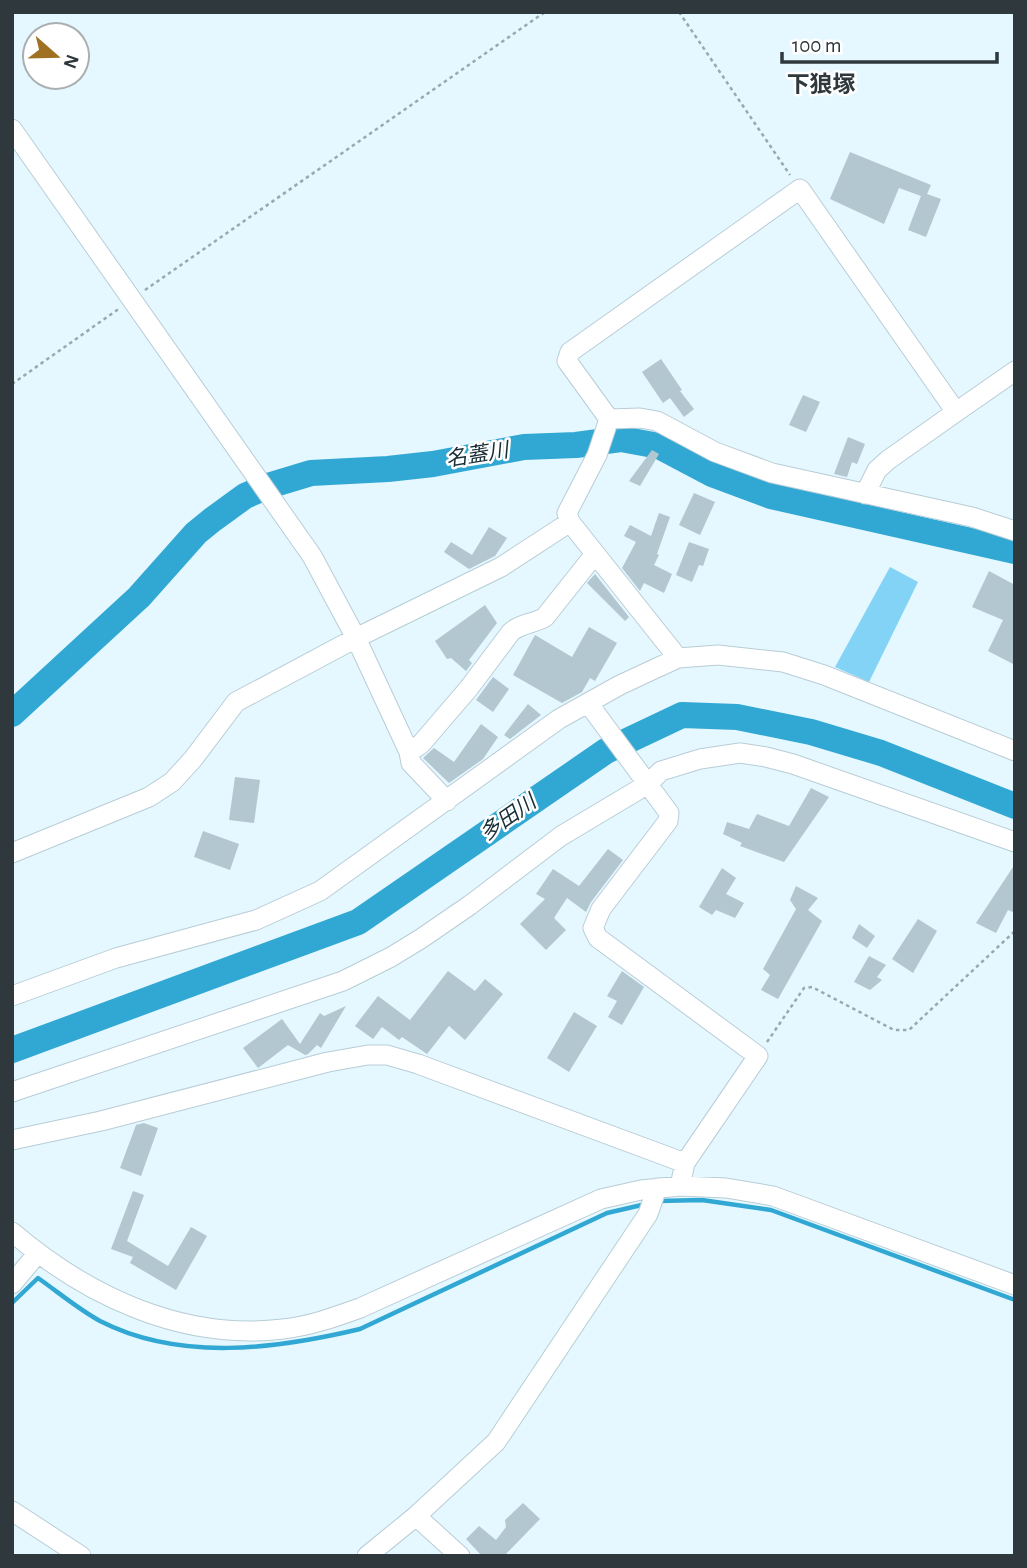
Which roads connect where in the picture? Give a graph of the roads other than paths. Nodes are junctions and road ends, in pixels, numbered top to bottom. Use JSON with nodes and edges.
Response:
{"nodes":[{"id":1,"x":12,"y":129,"type":"edge"},
{"id":2,"x":1015,"y":371,"type":"edge"},
{"id":3,"x":956,"y":412,"type":"junction"},
{"id":4,"x":608,"y":423,"type":"junction"},
{"id":5,"x":865,"y":494,"type":"junction"},
{"id":6,"x":570,"y":522,"type":"junction"},
{"id":7,"x":1015,"y":531,"type":"edge"},
{"id":8,"x":595,"y":554,"type":"junction"},
{"id":9,"x":356,"y":638,"type":"junction"},
{"id":10,"x":678,"y":658,"type":"junction"},
{"id":11,"x":591,"y":707,"type":"junction"},
{"id":12,"x":408,"y":751,"type":"junction"},
{"id":13,"x":1015,"y":751,"type":"edge"},
{"id":14,"x":646,"y":781,"type":"junction"},
{"id":15,"x":447,"y":800,"type":"junction"},
{"id":16,"x":1015,"y":842,"type":"edge"},
{"id":17,"x":12,"y":853,"type":"edge"},
{"id":18,"x":12,"y":996,"type":"edge"},
{"id":19,"x":12,"y":1092,"type":"edge"},
{"id":20,"x":12,"y":1140,"type":"edge"},
{"id":21,"x":685,"y":1163,"type":"junction"},
{"id":22,"x":680,"y":1186,"type":"junction"},
{"id":23,"x":654,"y":1197,"type":"junction"},
{"id":24,"x":12,"y":1232,"type":"edge"},
{"id":25,"x":37,"y":1254,"type":"junction"},
{"id":26,"x":12,"y":1284,"type":"edge"},
{"id":27,"x":1015,"y":1285,"type":"edge"},
{"id":28,"x":12,"y":1511,"type":"edge"},
{"id":29,"x":416,"y":1516,"type":"junction"},
{"id":30,"x":81,"y":1556,"type":"edge"},
{"id":31,"x":366,"y":1556,"type":"edge"},
{"id":32,"x":460,"y":1556,"type":"edge"}],
"edges":[{"from":1,"to":9,"type":"street"},
{"from":2,"to":3,"type":"street"},
{"from":3,"to":4,"type":"street"},
{"from":3,"to":5,"type":"street"},
{"from":4,"to":5,"type":"street"},
{"from":4,"to":6,"type":"street"},
{"from":5,"to":7,"type":"street"},
{"from":6,"to":8,"type":"street"},
{"from":6,"to":9,"type":"street"},
{"from":8,"to":10,"type":"street"},
{"from":8,"to":12,"type":"street"},
{"from":9,"to":12,"type":"street"},
{"from":9,"to":17,"type":"street"},
{"from":10,"to":11,"type":"street"},
{"from":10,"to":13,"type":"street"},
{"from":11,"to":14,"type":"street"},
{"from":11,"to":15,"type":"street"},
{"from":12,"to":15,"type":"street"},
{"from":14,"to":16,"type":"street"},
{"from":14,"to":19,"type":"street"},
{"from":14,"to":21,"type":"street"},
{"from":15,"to":18,"type":"street"},
{"from":20,"to":21,"type":"street"},
{"from":21,"to":22,"type":"street"},
{"from":22,"to":23,"type":"street"},
{"from":22,"to":27,"type":"street"},
{"from":23,"to":25,"type":"street"},
{"from":23,"to":29,"type":"street"},
{"from":24,"to":25,"type":"street"},
{"from":25,"to":26,"type":"street"},
{"from":28,"to":30,"type":"street"},
{"from":29,"to":31,"type":"street"},
{"from":29,"to":32,"type":"street"}]}
